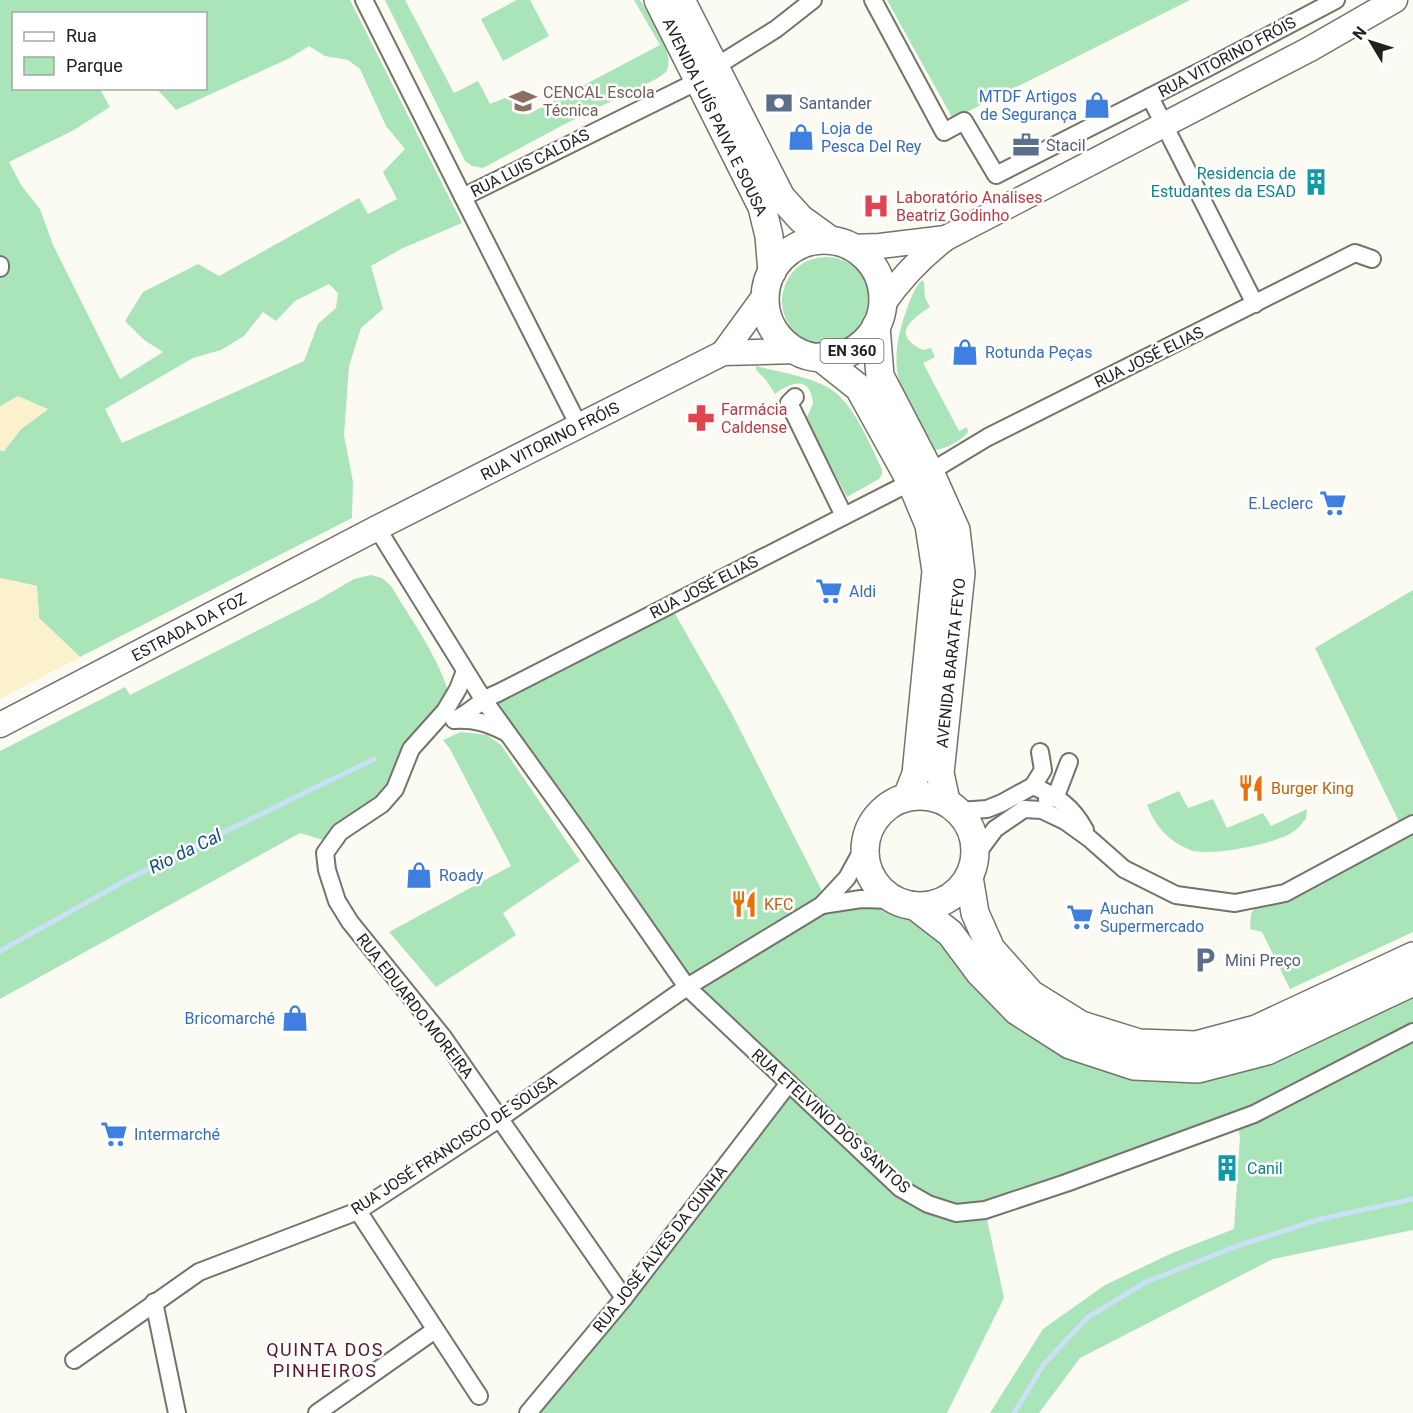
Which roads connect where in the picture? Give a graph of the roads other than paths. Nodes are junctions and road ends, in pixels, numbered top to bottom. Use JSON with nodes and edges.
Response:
{"nodes":[{"id":1,"x":364,"y":0,"type":"edge"},
{"id":2,"x":658,"y":0,"type":"edge"},
{"id":3,"x":681,"y":0,"type":"edge"},
{"id":4,"x":813,"y":0,"type":"edge"},
{"id":5,"x":873,"y":0,"type":"edge"},
{"id":6,"x":1336,"y":0,"type":"edge"},
{"id":7,"x":1395,"y":0,"type":"edge"},
{"id":8,"x":1413,"y":6,"type":"edge"},
{"id":9,"x":1310,"y":49,"type":"junction"},
{"id":10,"x":707,"y":74,"type":"junction"},
{"id":11,"x":1150,"y":97,"type":"junction"},
{"id":12,"x":1164,"y":124,"type":"junction"},
{"id":13,"x":463,"y":197,"type":"junction"},
{"id":14,"x":946,"y":238,"type":"junction"},
{"id":15,"x":840,"y":243,"type":"junction"},
{"id":16,"x":1372,"y":259,"type":"dead end"},
{"id":17,"x":769,"y":283,"type":"junction"},
{"id":18,"x":1255,"y":304,"type":"junction"},
{"id":19,"x":880,"y":315,"type":"junction"},
{"id":20,"x":723,"y":353,"type":"junction"},
{"id":21,"x":808,"y":354,"type":"junction"},
{"id":22,"x":795,"y":397,"type":"dead end"},
{"id":23,"x":579,"y":426,"type":"junction"},
{"id":24,"x":920,"y":477,"type":"junction"},
{"id":25,"x":844,"y":516,"type":"junction"},
{"id":26,"x":377,"y":528,"type":"junction"},
{"id":27,"x":465,"y":671,"type":"junction"},
{"id":28,"x":490,"y":696,"type":"junction"},
{"id":29,"x":450,"y":716,"type":"junction"},
{"id":30,"x":0,"y":725,"type":"edge"},
{"id":31,"x":508,"y":734,"type":"junction"},
{"id":32,"x":1040,"y":752,"type":"dead end"},
{"id":33,"x":1069,"y":762,"type":"dead end"},
{"id":34,"x":1033,"y":786,"type":"junction"},
{"id":35,"x":1056,"y":796,"type":"junction"},
{"id":36,"x":907,"y":797,"type":"junction"},
{"id":37,"x":952,"y":806,"type":"junction"},
{"id":38,"x":1024,"y":809,"type":"junction"},
{"id":39,"x":1408,"y":827,"type":"edge"},
{"id":40,"x":1090,"y":839,"type":"junction"},
{"id":41,"x":864,"y":847,"type":"junction"},
{"id":42,"x":972,"y":867,"type":"junction"},
{"id":43,"x":904,"y":903,"type":"junction"},
{"id":44,"x":822,"y":905,"type":"junction"},
{"id":45,"x":1413,"y":956,"type":"edge"},
{"id":46,"x":1413,"y":982,"type":"edge"},
{"id":47,"x":687,"y":987,"type":"junction"},
{"id":48,"x":1413,"y":1032,"type":"edge"},
{"id":49,"x":789,"y":1083,"type":"junction"},
{"id":50,"x":499,"y":1119,"type":"junction"},
{"id":51,"x":358,"y":1211,"type":"junction"},
{"id":52,"x":624,"y":1298,"type":"junction"},
{"id":53,"x":154,"y":1302,"type":"junction"},
{"id":54,"x":435,"y":1330,"type":"junction"},
{"id":55,"x":74,"y":1360,"type":"dead end"},
{"id":56,"x":479,"y":1396,"type":"dead end"},
{"id":57,"x":177,"y":1413,"type":"edge"},
{"id":58,"x":317,"y":1413,"type":"edge"},
{"id":59,"x":528,"y":1413,"type":"edge"}],
"edges":[{"from":1,"to":13,"type":"street","name":"RUA LUIS CALDAS"},
{"from":2,"to":10,"type":"main road","name":"AVENIDA LUÍS PAIVA E SOUSA"},
{"from":3,"to":10,"type":"main road","name":"AVENIDA LUÍS PAIVA E SOUSA"},
{"from":4,"to":10,"type":"street","name":"RUA LUIS CALDAS"},
{"from":5,"to":11,"type":"street","name":"RUA VITORINO FRÓIS"},
{"from":6,"to":11,"type":"street","name":"RUA VITORINO FRÓIS"},
{"from":7,"to":9,"type":"main road","name":"RUA VITORINO FRÓIS","number":"EN 360"},
{"from":8,"to":9,"type":"main road","name":"RUA VITORINO FRÓIS","number":"EN 360"},
{"from":9,"to":12,"type":"main road","name":"RUA VITORINO FRÓIS","number":"EN 360"},
{"from":10,"to":13,"type":"street","name":"RUA LUIS CALDAS"},
{"from":10,"to":15,"type":"main road","name":"AVENIDA LUÍS PAIVA E SOUSA"},
{"from":10,"to":17,"type":"main road","name":"AVENIDA LUÍS PAIVA E SOUSA"},
{"from":11,"to":12,"type":"street","name":"RUA VITORINO FRÓIS"},
{"from":12,"to":14,"type":"main road","name":"RUA VITORINO FRÓIS","number":"EN 360"},
{"from":12,"to":18,"type":"street"},
{"from":13,"to":23,"type":"street"},
{"from":14,"to":15,"type":"main road","name":"RUA VITORINO FRÓIS","number":"EN 360"},
{"from":14,"to":19,"type":"main road","name":"RUA VITORINO FRÓIS","number":"EN 360"},
{"from":15,"to":17,"type":"main road","number":"EN 360"},
{"from":15,"to":19,"type":"main road"},
{"from":16,"to":18,"type":"street","name":"RUA JOSÉ ELIAS"},
{"from":17,"to":20,"type":"main road","name":"RUA VITORINO FRÓIS","number":"EN 360"},
{"from":17,"to":21,"type":"main road","number":"EN 360"},
{"from":18,"to":24,"type":"street","name":"RUA JOSÉ ELIAS"},
{"from":19,"to":21,"type":"main road","number":"EN 360"},
{"from":19,"to":24,"type":"main road","name":"AVENIDA BARATA FEYO"},
{"from":20,"to":21,"type":"main road","name":"RUA VITORINO FRÓIS","number":"EN 360"},
{"from":20,"to":23,"type":"main road","name":"RUA VITORINO FRÓIS","number":"EN 360"},
{"from":21,"to":24,"type":"main road","name":"AVENIDA BARATA FEYO"},
{"from":22,"to":25,"type":"street"},
{"from":23,"to":26,"type":"main road","name":"RUA VITORINO FRÓIS","number":"EN 360"},
{"from":24,"to":25,"type":"street","name":"RUA JOSÉ ELIAS"},
{"from":24,"to":36,"type":"main road","name":"AVENIDA BARATA FEYO"},
{"from":24,"to":37,"type":"main road","name":"AVENIDA BARATA FEYO"},
{"from":25,"to":28,"type":"street","name":"RUA JOSÉ ELIAS"},
{"from":26,"to":27,"type":"street"},
{"from":26,"to":30,"type":"main road","name":"ESTRADA DA FOZ","number":"EN 360"},
{"from":27,"to":28,"type":"street","name":"RUA ETELVINO DOS SANTOS"},
{"from":27,"to":29,"type":"street"},
{"from":28,"to":29,"type":"street","name":"RUA JOSÉ ELIAS"},
{"from":28,"to":31,"type":"street","name":"RUA ETELVINO DOS SANTOS"},
{"from":29,"to":31,"type":"street"},
{"from":29,"to":50,"type":"street","name":"RUA EDUARDO MOREIRA"},
{"from":31,"to":47,"type":"street","name":"RUA ETELVINO DOS SANTOS"},
{"from":32,"to":34,"type":"street"},
{"from":33,"to":35,"type":"street"},
{"from":34,"to":35,"type":"street"},
{"from":34,"to":37,"type":"street"},
{"from":35,"to":38,"type":"street"},
{"from":35,"to":40,"type":"street"},
{"from":36,"to":37,"type":"main road"},
{"from":36,"to":41,"type":"main road"},
{"from":37,"to":42,"type":"main road"},
{"from":38,"to":40,"type":"street"},
{"from":38,"to":42,"type":"street"},
{"from":39,"to":40,"type":"street"},
{"from":41,"to":43,"type":"main road"},
{"from":41,"to":44,"type":"street","name":"RUA JOSÉ FRANCISCO DE SOUSA"},
{"from":42,"to":43,"type":"main road"},
{"from":42,"to":45,"type":"main road"},
{"from":43,"to":44,"type":"street","name":"RUA JOSÉ FRANCISCO DE SOUSA"},
{"from":43,"to":46,"type":"main road"},
{"from":44,"to":47,"type":"street","name":"RUA JOSÉ FRANCISCO DE SOUSA"},
{"from":47,"to":49,"type":"street","name":"RUA ETELVINO DOS SANTOS"},
{"from":47,"to":50,"type":"street","name":"RUA JOSÉ FRANCISCO DE SOUSA"},
{"from":48,"to":49,"type":"street","name":"RUA ETELVINO DOS SANTOS"},
{"from":49,"to":52,"type":"street","name":"RUA JOSÉ ALVES DA CUNHA"},
{"from":50,"to":51,"type":"street","name":"RUA JOSÉ FRANCISCO DE SOUSA"},
{"from":50,"to":52,"type":"street","name":"RUA EDUARDO MOREIRA"},
{"from":51,"to":53,"type":"street","name":"RUA JOSÉ FRANCISCO DE SOUSA"},
{"from":51,"to":54,"type":"street"},
{"from":52,"to":59,"type":"street","name":"RUA JOSÉ ALVES DA CUNHA"},
{"from":53,"to":55,"type":"street","name":"RUA JOSÉ FRANCISCO DE SOUSA"},
{"from":53,"to":57,"type":"street"},
{"from":54,"to":56,"type":"street"},
{"from":54,"to":58,"type":"street"}]}
